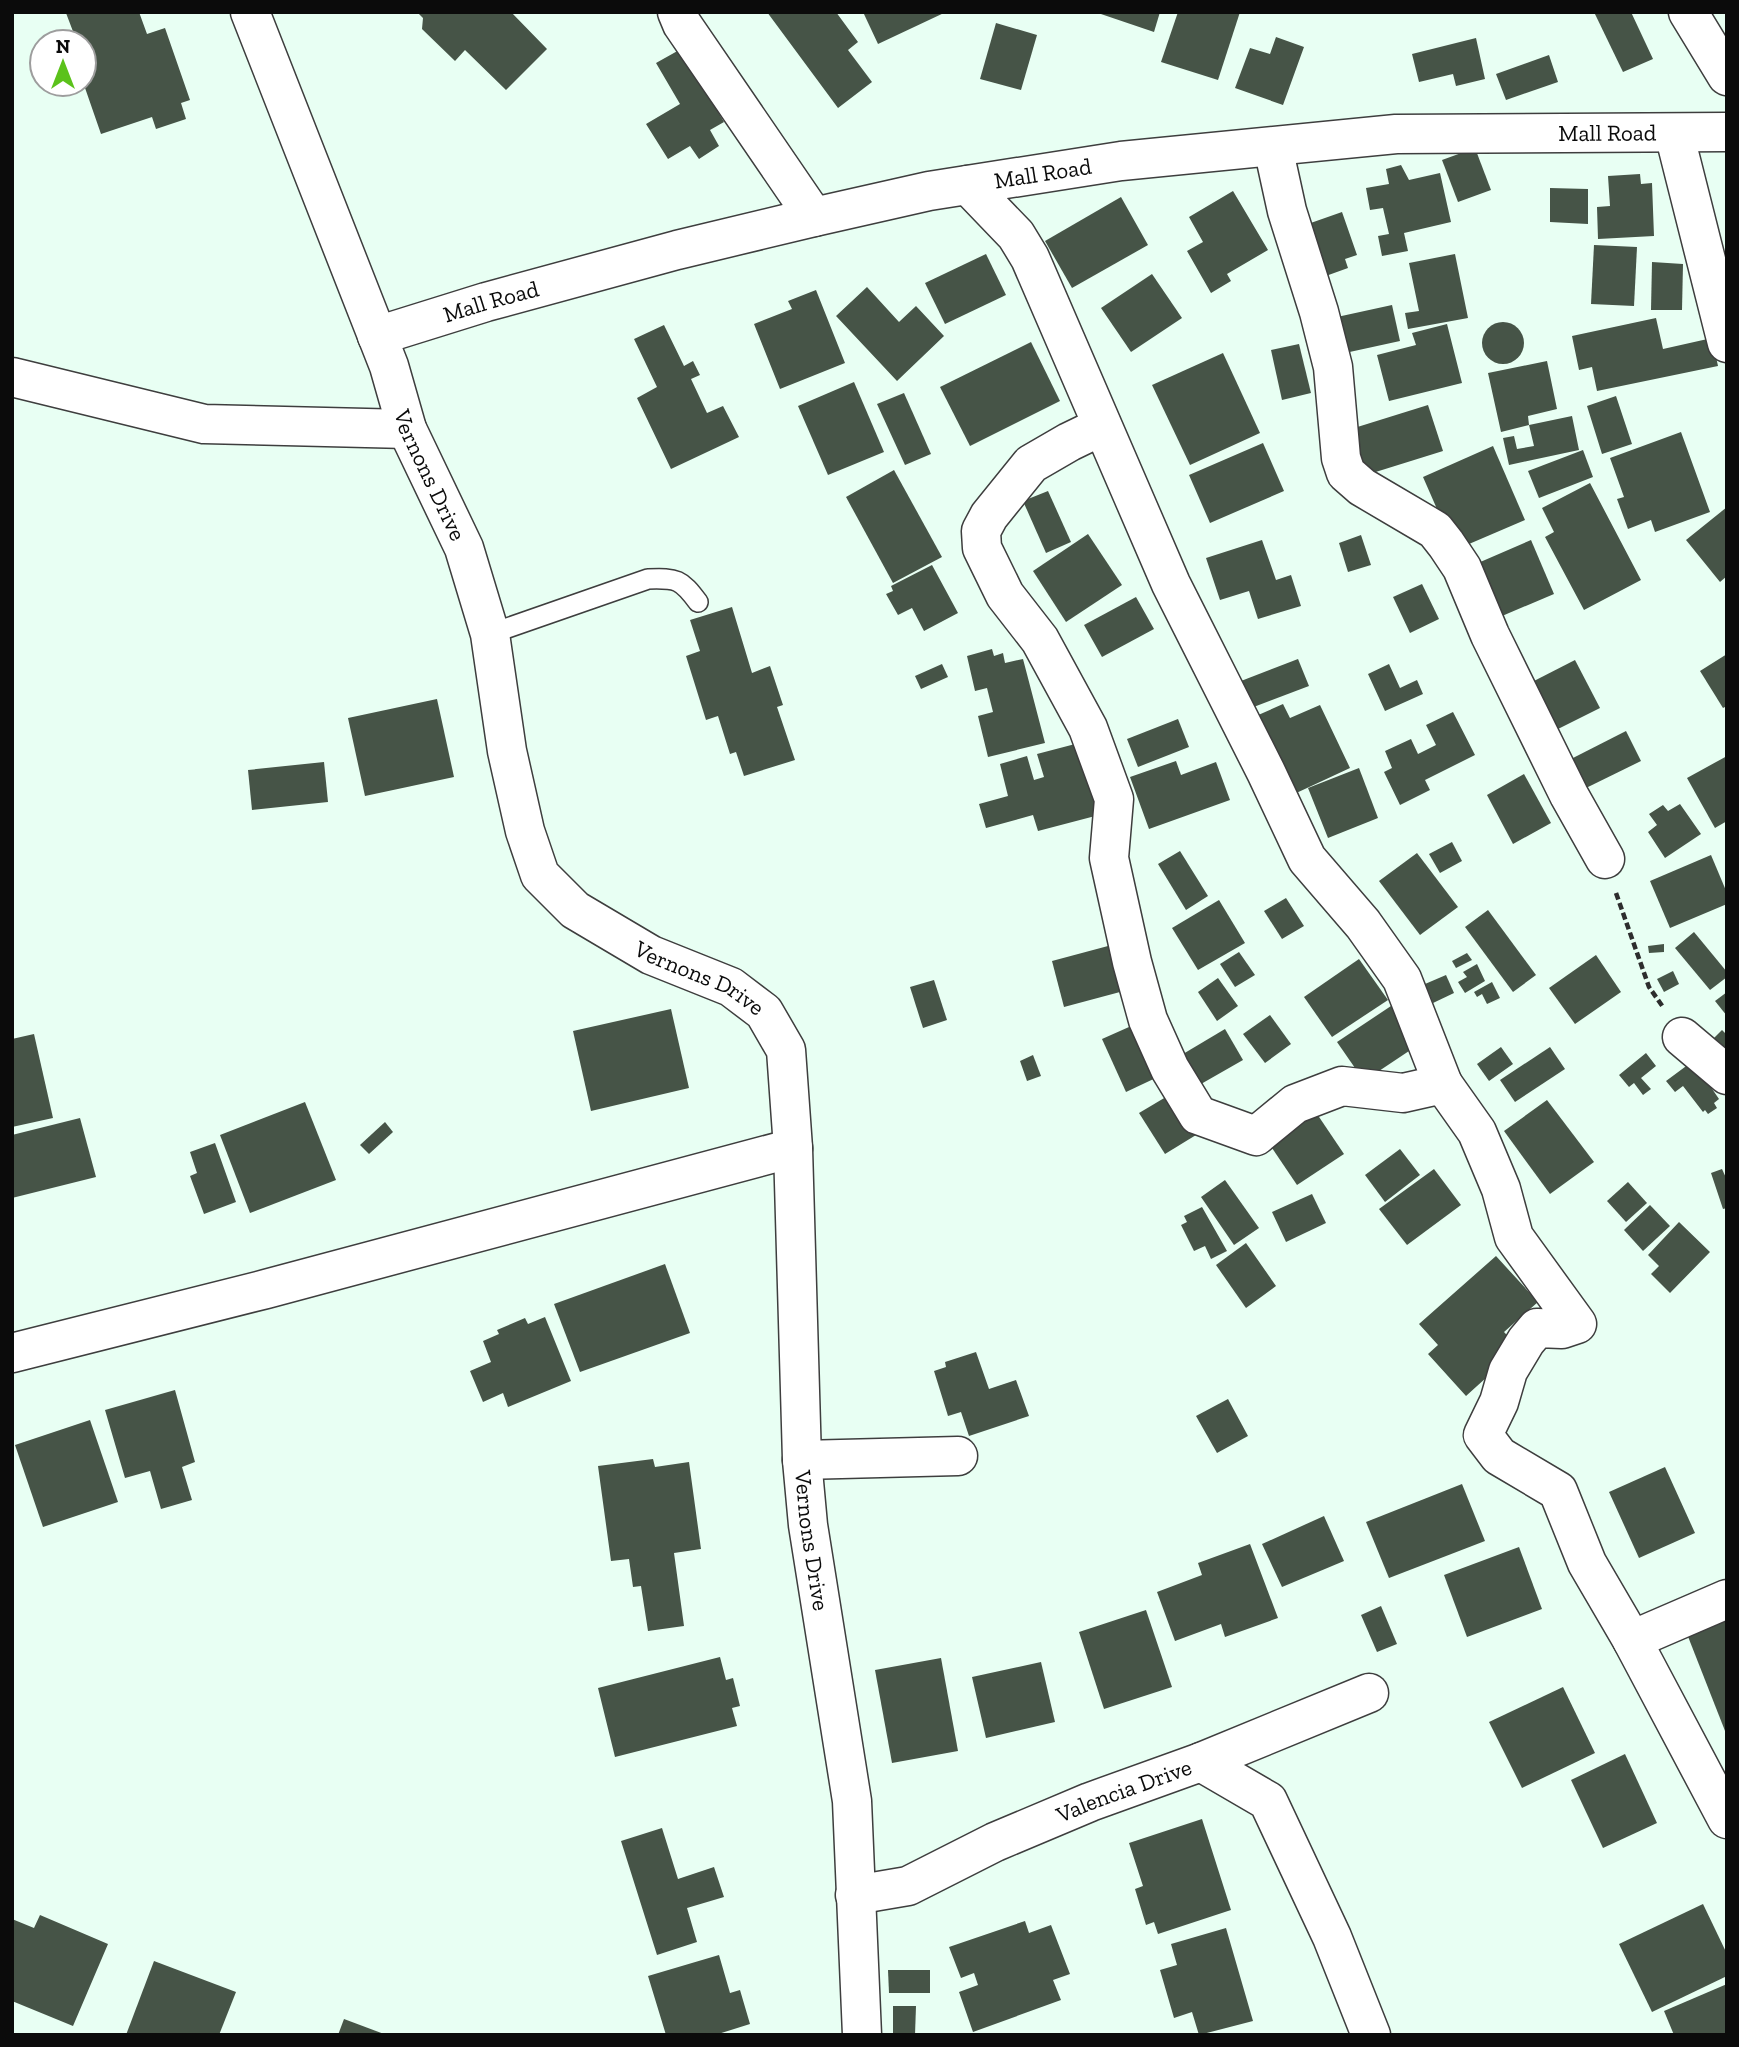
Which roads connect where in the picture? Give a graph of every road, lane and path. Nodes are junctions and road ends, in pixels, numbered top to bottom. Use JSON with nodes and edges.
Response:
{"nodes":[{"id":1,"x":250,"y":12,"type":"edge"},
{"id":2,"x":677,"y":12,"type":"edge"},
{"id":3,"x":1688,"y":12,"type":"edge"},
{"id":4,"x":1727,"y":76,"type":"edge"},
{"id":5,"x":1727,"y":132,"type":"edge"},
{"id":6,"x":1674,"y":133,"type":"junction"},
{"id":7,"x":1273,"y":147,"type":"junction"},
{"id":8,"x":968,"y":185,"type":"junction"},
{"id":9,"x":814,"y":218,"type":"junction"},
{"id":10,"x":377,"y":336,"type":"junction"},
{"id":11,"x":1727,"y":343,"type":"edge"},
{"id":12,"x":12,"y":377,"type":"edge"},
{"id":13,"x":1102,"y":426,"type":"junction"},
{"id":14,"x":407,"y":429,"type":"junction"},
{"id":15,"x":698,"y":601,"type":"dead end"},
{"id":16,"x":490,"y":634,"type":"junction"},
{"id":17,"x":1605,"y":859,"type":"joint"},
{"id":18,"x":1682,"y":1037,"type":"joint"},
{"id":19,"x":1727,"y":1075,"type":"edge"},
{"id":20,"x":1443,"y":1084,"type":"junction"},
{"id":21,"x":793,"y":1148,"type":"junction"},
{"id":22,"x":12,"y":1353,"type":"edge"},
{"id":23,"x":958,"y":1456,"type":"dead end"},
{"id":24,"x":802,"y":1460,"type":"junction"},
{"id":25,"x":1727,"y":1599,"type":"edge"},
{"id":26,"x":1632,"y":1640,"type":"junction"},
{"id":27,"x":1369,"y":1693,"type":"dead end"},
{"id":28,"x":1201,"y":1762,"type":"junction"},
{"id":29,"x":1727,"y":1819,"type":"edge"},
{"id":30,"x":855,"y":1895,"type":"junction"},
{"id":31,"x":862,"y":2035,"type":"edge"},
{"id":32,"x":1371,"y":2035,"type":"edge"}],
"edges":[{"from":1,"to":10,"type":"street","name":"Vernons Drive"},
{"from":2,"to":9,"type":"street"},
{"from":3,"to":4,"type":"street"},
{"from":5,"to":6,"type":"street","name":"Mall Road"},
{"from":6,"to":7,"type":"street","name":"Mall Road"},
{"from":6,"to":11,"type":"street"},
{"from":7,"to":8,"type":"street","name":"Mall Road"},
{"from":7,"to":17,"type":"street"},
{"from":8,"to":9,"type":"street","name":"Mall Road"},
{"from":8,"to":13,"type":"street"},
{"from":9,"to":10,"type":"street","name":"Mall Road"},
{"from":10,"to":14,"type":"street","name":"Vernons Drive"},
{"from":12,"to":14,"type":"street"},
{"from":13,"to":20,"type":"street"},
{"from":13,"to":20,"type":"street"},
{"from":14,"to":16,"type":"street","name":"Vernons Drive"},
{"from":15,"to":16,"type":"lane"},
{"from":16,"to":21,"type":"street","name":"Vernons Drive"},
{"from":17,"to":18,"type":"path"},
{"from":18,"to":19,"type":"street"},
{"from":20,"to":26,"type":"street"},
{"from":21,"to":22,"type":"street"},
{"from":21,"to":24,"type":"street","name":"Vernons Drive"},
{"from":23,"to":24,"type":"street"},
{"from":24,"to":30,"type":"street","name":"Vernons Drive"},
{"from":25,"to":26,"type":"street"},
{"from":26,"to":29,"type":"street"},
{"from":27,"to":28,"type":"street"},
{"from":28,"to":30,"type":"street","name":"Valencia Drive"},
{"from":28,"to":32,"type":"street","name":"Valencia Drive"},
{"from":30,"to":31,"type":"street","name":"Vernons Drive"}]}
